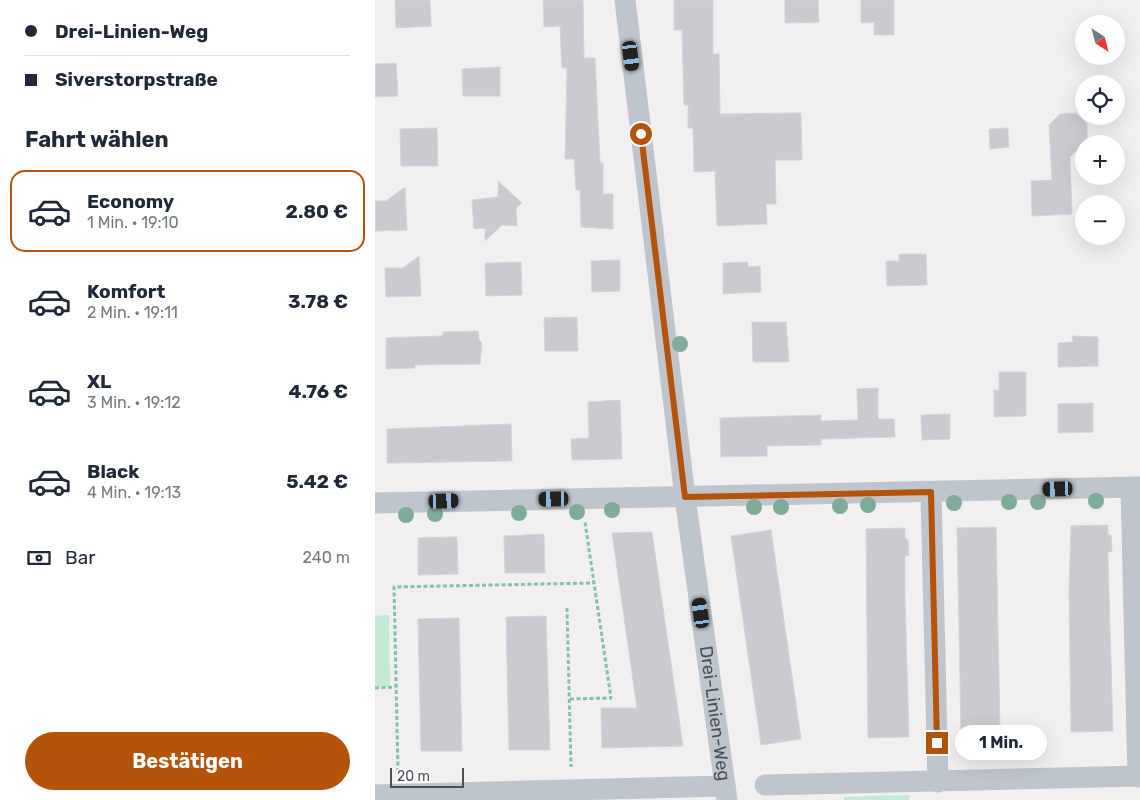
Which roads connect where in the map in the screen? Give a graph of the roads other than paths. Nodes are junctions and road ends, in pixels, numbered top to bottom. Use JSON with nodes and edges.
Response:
{"nodes":[{"id":1,"x":625,"y":0,"type":"edge"},
{"id":2,"x":1135,"y":487,"type":"edge"},
{"id":3,"x":931,"y":492,"type":"junction"},
{"id":4,"x":685,"y":497,"type":"junction"},
{"id":5,"x":375,"y":503,"type":"edge"},
{"id":6,"x":1139,"y":776,"type":"edge"},
{"id":7,"x":938,"y":782,"type":"junction"},
{"id":8,"x":765,"y":785,"type":"dead end"},
{"id":9,"x":726,"y":793,"type":"edge"},
{"id":10,"x":375,"y":795,"type":"edge"}],
"edges":[{"from":1,"to":4,"type":"street","name":"Drei-Linien-Weg"},
{"from":2,"to":3,"type":"street"},
{"from":2,"to":6,"type":"street"},
{"from":3,"to":4,"type":"street"},
{"from":3,"to":7,"type":"street"},
{"from":4,"to":5,"type":"street"},
{"from":4,"to":9,"type":"street","name":"Drei-Linien-Weg"},
{"from":6,"to":7,"type":"street"},
{"from":7,"to":8,"type":"street"},
{"from":9,"to":10,"type":"street"}]}
